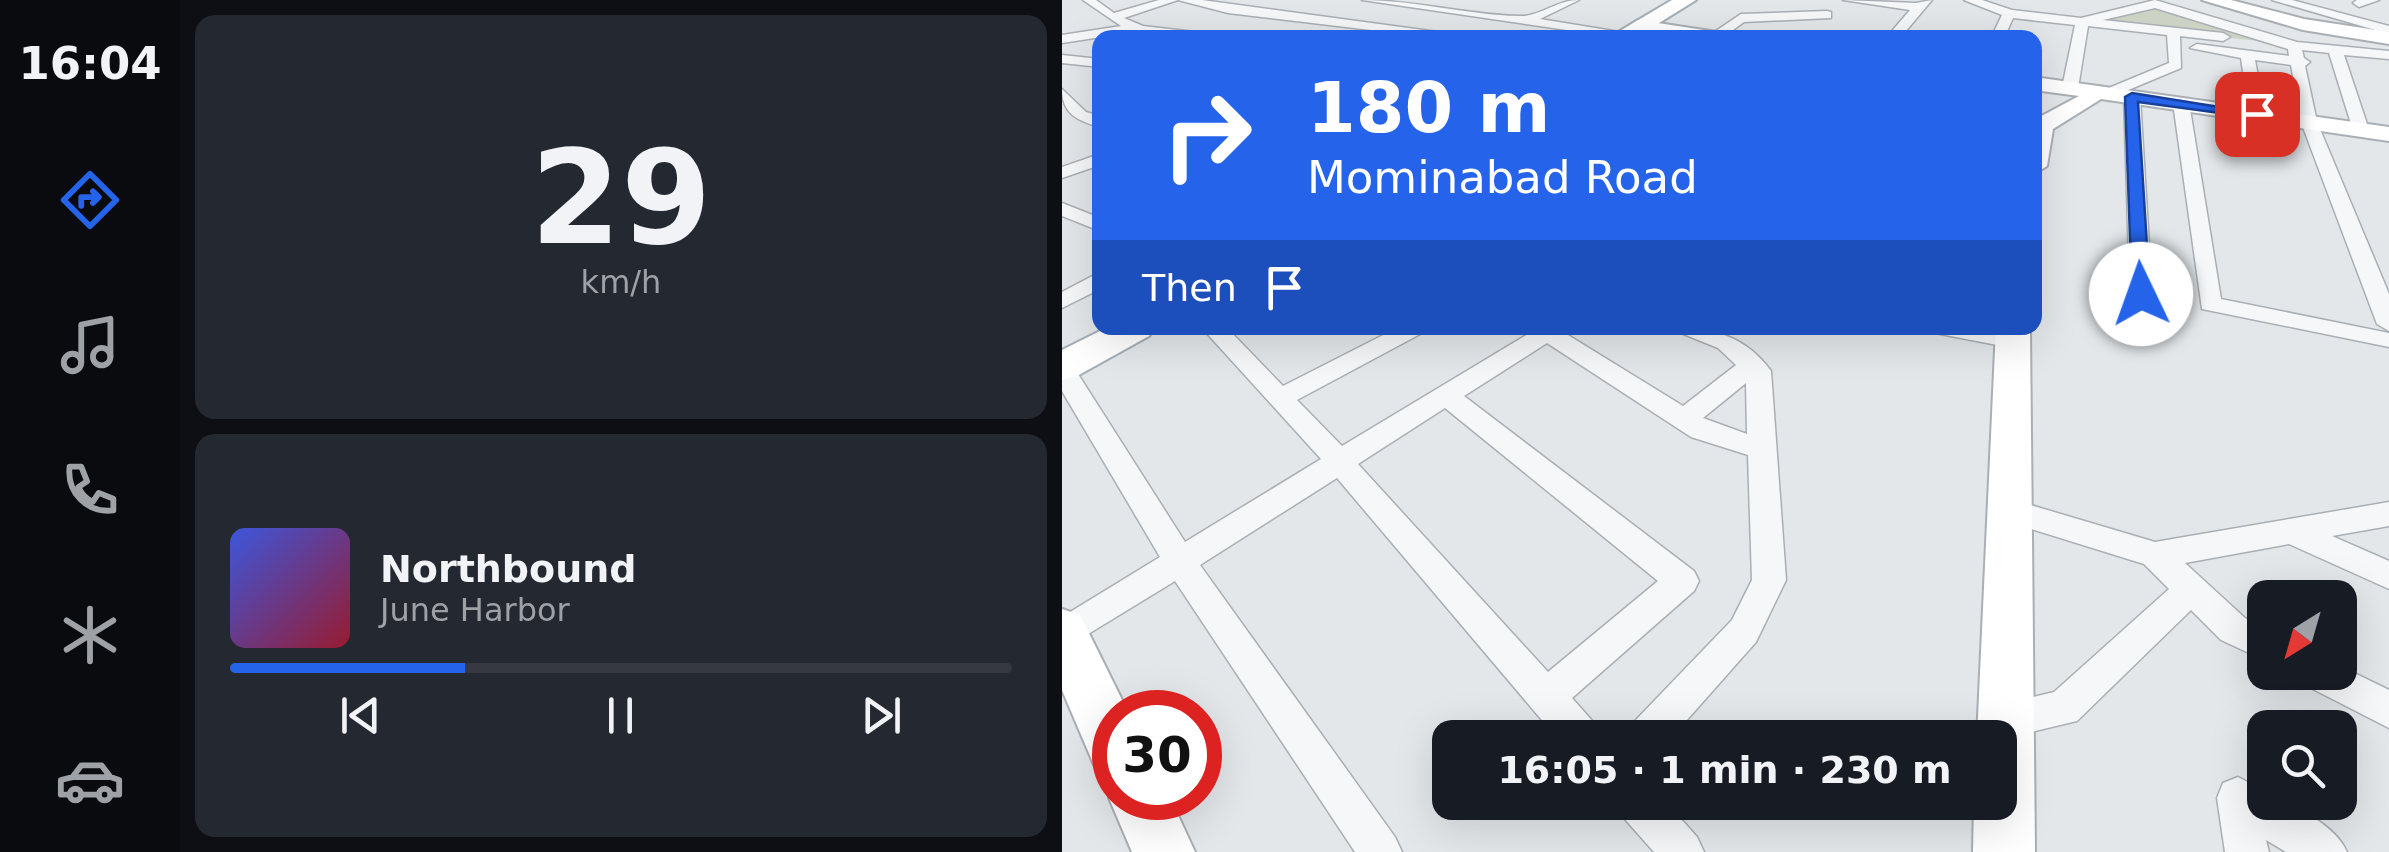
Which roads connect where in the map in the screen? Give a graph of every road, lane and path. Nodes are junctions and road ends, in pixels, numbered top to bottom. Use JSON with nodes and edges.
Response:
{"nodes":[{"id":1,"x":1172,"y":0,"type":"edge"},
{"id":2,"x":1244,"y":0,"type":"edge"},
{"id":3,"x":1368,"y":0,"type":"edge"},
{"id":4,"x":1493,"y":0,"type":"edge"},
{"id":5,"x":1573,"y":0,"type":"edge"},
{"id":6,"x":1686,"y":0,"type":"edge"},
{"id":7,"x":1758,"y":0,"type":"edge"},
{"id":8,"x":1846,"y":0,"type":"edge"},
{"id":9,"x":1970,"y":0,"type":"edge"},
{"id":10,"x":2211,"y":0,"type":"edge"},
{"id":11,"x":2278,"y":0,"type":"edge"},
{"id":12,"x":1190,"y":1,"type":"edge"},
{"id":13,"x":2360,"y":1,"type":"edge"},
{"id":14,"x":2162,"y":2,"type":"edge"},
{"id":15,"x":1921,"y":4,"type":"edge"},
{"id":16,"x":2038,"y":4,"type":"dead end"},
{"id":17,"x":1096,"y":8,"type":"edge"},
{"id":18,"x":1152,"y":8,"type":"junction"},
{"id":19,"x":1743,"y":10,"type":"dead end"},
{"id":20,"x":2388,"y":11,"type":"edge"},
{"id":21,"x":1463,"y":12,"type":"junction"},
{"id":22,"x":2006,"y":13,"type":"junction"},
{"id":23,"x":1827,"y":15,"type":"junction"},
{"id":24,"x":1186,"y":16,"type":"dead end"},
{"id":25,"x":1505,"y":17,"type":"junction"},
{"id":26,"x":1526,"y":20,"type":"junction"},
{"id":27,"x":2081,"y":22,"type":"junction"},
{"id":28,"x":1368,"y":25,"type":"junction"},
{"id":29,"x":1816,"y":26,"type":"dead end"},
{"id":30,"x":1135,"y":28,"type":"junction"},
{"id":31,"x":1127,"y":30,"type":"edge"},
{"id":32,"x":1156,"y":30,"type":"edge"},
{"id":33,"x":1358,"y":30,"type":"edge"},
{"id":34,"x":1411,"y":30,"type":"edge"},
{"id":35,"x":1484,"y":30,"type":"edge"},
{"id":36,"x":1611,"y":30,"type":"edge"},
{"id":37,"x":1632,"y":30,"type":"edge"},
{"id":38,"x":1725,"y":30,"type":"edge"},
{"id":39,"x":1899,"y":30,"type":"edge"},
{"id":40,"x":2000,"y":30,"type":"edge"},
{"id":41,"x":1092,"y":38,"type":"edge"},
{"id":42,"x":2174,"y":39,"type":"junction"},
{"id":43,"x":1062,"y":42,"type":"edge"},
{"id":44,"x":2294,"y":45,"type":"junction"},
{"id":45,"x":2387,"y":46,"type":"edge"},
{"id":46,"x":1092,"y":48,"type":"edge"},
{"id":47,"x":2334,"y":50,"type":"junction"},
{"id":48,"x":2247,"y":54,"type":"junction"},
{"id":49,"x":1062,"y":58,"type":"edge"},
{"id":50,"x":1092,"y":62,"type":"edge"},
{"id":51,"x":2298,"y":62,"type":"junction"},
{"id":52,"x":2349,"y":68,"type":"junction"},
{"id":53,"x":2042,"y":84,"type":"edge"},
{"id":54,"x":2100,"y":92,"type":"junction"},
{"id":55,"x":1063,"y":97,"type":"edge"},
{"id":56,"x":2181,"y":104,"type":"junction"},
{"id":57,"x":1092,"y":111,"type":"edge"},
{"id":58,"x":2257,"y":114,"type":"junction"},
{"id":59,"x":1080,"y":115,"type":"junction"},
{"id":60,"x":1092,"y":119,"type":"edge"},
{"id":61,"x":2309,"y":122,"type":"junction"},
{"id":62,"x":2042,"y":126,"type":"edge"},
{"id":63,"x":2361,"y":130,"type":"junction"},
{"id":64,"x":2388,"y":134,"type":"edge"},
{"id":65,"x":1092,"y":161,"type":"edge"},
{"id":66,"x":1066,"y":167,"type":"edge"},
{"id":67,"x":1062,"y":209,"type":"edge"},
{"id":68,"x":1092,"y":222,"type":"edge"},
{"id":69,"x":1062,"y":276,"type":"edge"},
{"id":70,"x":1092,"y":285,"type":"edge"},
{"id":71,"x":1092,"y":287,"type":"edge"},
{"id":72,"x":2141,"y":294,"type":"dead end"},
{"id":73,"x":1062,"y":301,"type":"edge"},
{"id":74,"x":2388,"y":324,"type":"edge"},
{"id":75,"x":1121,"y":335,"type":"edge"},
{"id":76,"x":1221,"y":335,"type":"edge"},
{"id":77,"x":1401,"y":335,"type":"edge"},
{"id":78,"x":1542,"y":335,"type":"edge"},
{"id":79,"x":1558,"y":335,"type":"edge"},
{"id":80,"x":1707,"y":335,"type":"edge"},
{"id":81,"x":2013,"y":335,"type":"edge"},
{"id":82,"x":2388,"y":340,"type":"edge"},
{"id":83,"x":1067,"y":362,"type":"edge"},
{"id":84,"x":1752,"y":365,"type":"junction"},
{"id":85,"x":1445,"y":395,"type":"junction"},
{"id":86,"x":1280,"y":398,"type":"junction"},
{"id":87,"x":1684,"y":418,"type":"junction"},
{"id":88,"x":1762,"y":448,"type":"junction"},
{"id":89,"x":1338,"y":461,"type":"junction"},
{"id":90,"x":2007,"y":510,"type":"junction"},
{"id":91,"x":2388,"y":514,"type":"edge"},
{"id":92,"x":2292,"y":531,"type":"junction"},
{"id":93,"x":2155,"y":555,"type":"junction"},
{"id":94,"x":1180,"y":562,"type":"junction"},
{"id":95,"x":2388,"y":576,"type":"edge"},
{"id":96,"x":2190,"y":589,"type":"junction"},
{"id":97,"x":1062,"y":633,"type":"edge"},
{"id":98,"x":2247,"y":637,"type":"edge"},
{"id":99,"x":2350,"y":690,"type":"edge"},
{"id":100,"x":1546,"y":697,"type":"junction"},
{"id":101,"x":1092,"y":698,"type":"edge"},
{"id":102,"x":2388,"y":710,"type":"edge"},
{"id":103,"x":1566,"y":720,"type":"edge"},
{"id":104,"x":1661,"y":720,"type":"edge"},
{"id":105,"x":2005,"y":720,"type":"joint"},
{"id":106,"x":1149,"y":820,"type":"edge"},
{"id":107,"x":1654,"y":820,"type":"edge"},
{"id":108,"x":2004,"y":820,"type":"edge"},
{"id":109,"x":1164,"y":852,"type":"edge"},
{"id":110,"x":1380,"y":852,"type":"edge"},
{"id":111,"x":1682,"y":852,"type":"edge"},
{"id":112,"x":2004,"y":852,"type":"edge"},
{"id":113,"x":2247,"y":852,"type":"edge"},
{"id":114,"x":2325,"y":852,"type":"edge"}],
"edges":[{"from":1,"to":18,"type":"street"},
{"from":2,"to":12,"type":"street"},
{"from":3,"to":21,"type":"street"},
{"from":4,"to":21,"type":"street"},
{"from":5,"to":26,"type":"street"},
{"from":6,"to":37,"type":"main road"},
{"from":7,"to":19,"type":"street"},
{"from":8,"to":15,"type":"street"},
{"from":8,"to":23,"type":"street"},
{"from":9,"to":22,"type":"street"},
{"from":10,"to":45,"type":"street"},
{"from":11,"to":45,"type":"street"},
{"from":12,"to":28,"type":"street"},
{"from":13,"to":20,"type":"street"},
{"from":14,"to":27,"type":"street"},
{"from":14,"to":44,"type":"street"},
{"from":15,"to":39,"type":"street"},
{"from":16,"to":22,"type":"street"},
{"from":17,"to":18,"type":"street"},
{"from":17,"to":30,"type":"street"},
{"from":18,"to":24,"type":"street"},
{"from":21,"to":25,"type":"street"},
{"from":22,"to":27,"type":"street"},
{"from":22,"to":40,"type":"street"},
{"from":23,"to":29,"type":"street"},
{"from":23,"to":38,"type":"street"},
{"from":25,"to":26,"type":"street"},
{"from":25,"to":35,"type":"street"},
{"from":26,"to":36,"type":"street"},
{"from":27,"to":42,"type":"street"},
{"from":27,"to":54,"type":"street"},
{"from":28,"to":33,"type":"street"},
{"from":28,"to":34,"type":"street"},
{"from":30,"to":31,"type":"street"},
{"from":30,"to":32,"type":"street"},
{"from":41,"to":43,"type":"street"},
{"from":42,"to":44,"type":"street"},
{"from":42,"to":48,"type":"street"},
{"from":42,"to":54,"type":"street"},
{"from":43,"to":46,"type":"street"},
{"from":44,"to":47,"type":"street"},
{"from":44,"to":51,"type":"street"},
{"from":45,"to":47,"type":"street"},
{"from":47,"to":52,"type":"street"},
{"from":48,"to":51,"type":"street"},
{"from":48,"to":58,"type":"street"},
{"from":49,"to":50,"type":"street"},
{"from":51,"to":52,"type":"street"},
{"from":51,"to":61,"type":"street"},
{"from":52,"to":63,"type":"street"},
{"from":53,"to":54,"type":"street"},
{"from":54,"to":56,"type":"street"},
{"from":54,"to":62,"type":"street"},
{"from":54,"to":72,"type":"street"},
{"from":55,"to":59,"type":"street"},
{"from":56,"to":58,"type":"street"},
{"from":56,"to":82,"type":"street"},
{"from":57,"to":59,"type":"street"},
{"from":58,"to":61,"type":"street"},
{"from":59,"to":60,"type":"street"},
{"from":61,"to":63,"type":"street"},
{"from":61,"to":74,"type":"street"},
{"from":63,"to":64,"type":"street"},
{"from":65,"to":66,"type":"street"},
{"from":67,"to":68,"type":"street"},
{"from":69,"to":70,"type":"street"},
{"from":71,"to":73,"type":"street"},
{"from":75,"to":83,"type":"main road"},
{"from":76,"to":86,"type":"street"},
{"from":77,"to":86,"type":"street"},
{"from":78,"to":85,"type":"street"},
{"from":79,"to":87,"type":"street"},
{"from":80,"to":84,"type":"street"},
{"from":81,"to":90,"type":"street"},
{"from":83,"to":94,"type":"street"},
{"from":84,"to":87,"type":"street"},
{"from":84,"to":88,"type":"street"},
{"from":85,"to":89,"type":"street"},
{"from":85,"to":100,"type":"street"},
{"from":86,"to":89,"type":"street"},
{"from":87,"to":88,"type":"street"},
{"from":88,"to":104,"type":"street"},
{"from":89,"to":94,"type":"street"},
{"from":89,"to":100,"type":"street"},
{"from":90,"to":93,"type":"street"},
{"from":90,"to":105,"type":"street"},
{"from":91,"to":92,"type":"street"},
{"from":92,"to":93,"type":"street"},
{"from":92,"to":95,"type":"street"},
{"from":93,"to":96,"type":"street"},
{"from":94,"to":97,"type":"street"},
{"from":94,"to":110,"type":"street"},
{"from":96,"to":98,"type":"street"},
{"from":96,"to":105,"type":"street"},
{"from":97,"to":101,"type":"street"},
{"from":99,"to":102,"type":"street"},
{"from":100,"to":103,"type":"street"},
{"from":106,"to":109,"type":"street"},
{"from":107,"to":111,"type":"street"},
{"from":108,"to":112,"type":"street"},
{"from":113,"to":114,"type":"street"}]}
